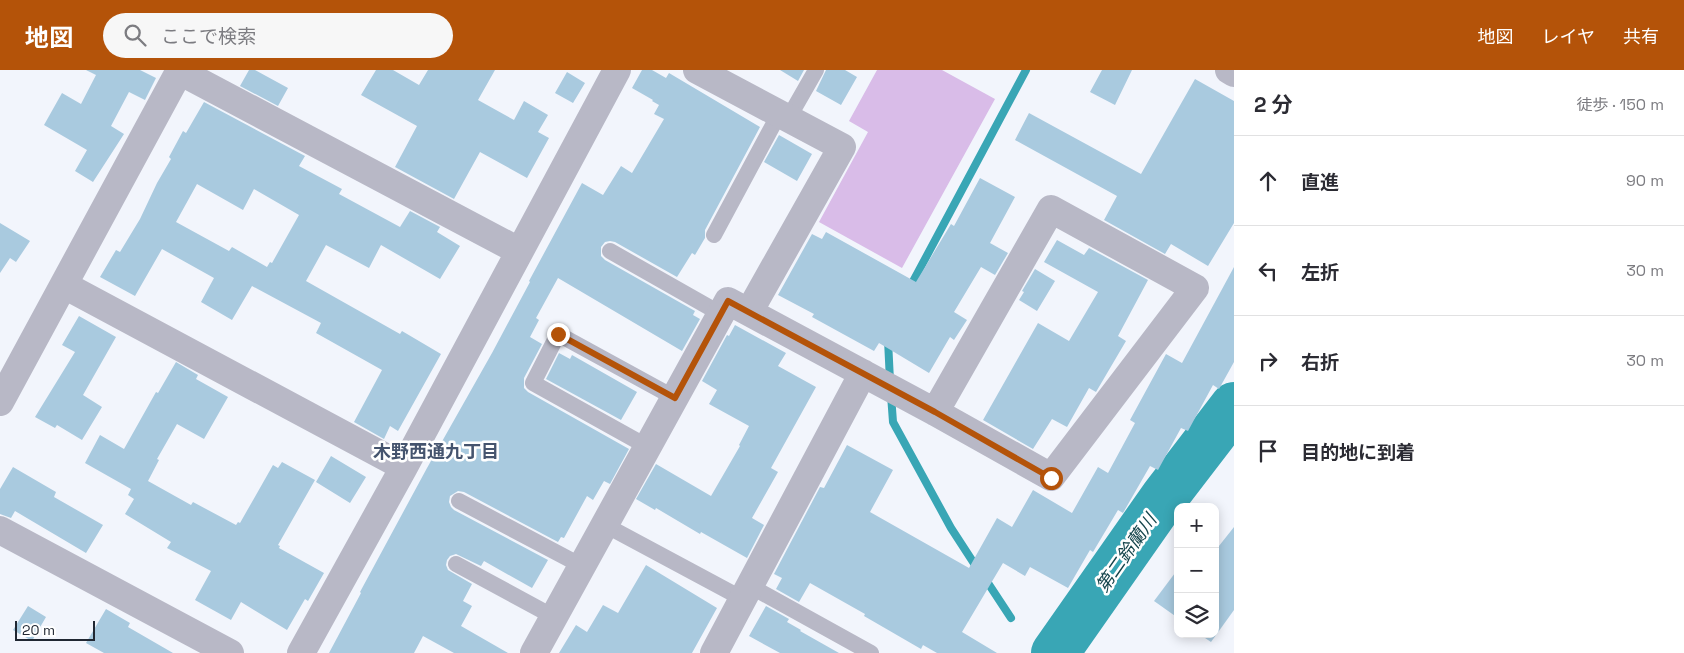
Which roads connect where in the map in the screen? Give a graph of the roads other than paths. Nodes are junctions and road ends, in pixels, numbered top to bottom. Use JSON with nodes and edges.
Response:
{"nodes":[{"id":1,"x":180,"y":70,"type":"edge"},
{"id":2,"x":618,"y":70,"type":"edge"},
{"id":3,"x":697,"y":70,"type":"edge"},
{"id":4,"x":816,"y":70,"type":"edge"},
{"id":5,"x":1229,"y":70,"type":"edge"},
{"id":6,"x":1234,"y":73,"type":"edge"},
{"id":7,"x":784,"y":116,"type":"junction"},
{"id":8,"x":714,"y":235,"type":"dead end"},
{"id":9,"x":519,"y":251,"type":"junction"},
{"id":10,"x":610,"y":251,"type":"dead end"},
{"id":11,"x":64,"y":285,"type":"junction"},
{"id":12,"x":749,"y":312,"type":"junction"},
{"id":13,"x":721,"y":314,"type":"junction"},
{"id":14,"x":863,"y":373,"type":"junction"},
{"id":15,"x":675,"y":398,"type":"junction"},
{"id":16,"x":0,"y":402,"type":"edge"},
{"id":17,"x":935,"y":412,"type":"junction"},
{"id":18,"x":648,"y":447,"type":"junction"},
{"id":19,"x":404,"y":467,"type":"junction"},
{"id":20,"x":459,"y":501,"type":"dead end"},
{"id":21,"x":605,"y":525,"type":"junction"},
{"id":22,"x":0,"y":530,"type":"edge"},
{"id":23,"x":456,"y":564,"type":"dead end"},
{"id":24,"x":582,"y":566,"type":"junction"},
{"id":25,"x":746,"y":592,"type":"junction"},
{"id":26,"x":554,"y":617,"type":"junction"},
{"id":27,"x":717,"y":652,"type":"edge"},
{"id":28,"x":230,"y":653,"type":"edge"},
{"id":29,"x":301,"y":653,"type":"edge"},
{"id":30,"x":534,"y":653,"type":"edge"},
{"id":31,"x":871,"y":653,"type":"edge"}],
"edges":[{"from":1,"to":9,"type":"street"},
{"from":1,"to":11,"type":"street"},
{"from":2,"to":9,"type":"street"},
{"from":3,"to":7,"type":"street"},
{"from":4,"to":7,"type":"lane"},
{"from":5,"to":6,"type":"street"},
{"from":7,"to":8,"type":"lane"},
{"from":7,"to":12,"type":"street"},
{"from":9,"to":19,"type":"street"},
{"from":10,"to":13,"type":"lane"},
{"from":11,"to":16,"type":"street"},
{"from":11,"to":19,"type":"street"},
{"from":12,"to":13,"type":"street"},
{"from":12,"to":14,"type":"street"},
{"from":13,"to":15,"type":"street"},
{"from":14,"to":17,"type":"street"},
{"from":14,"to":25,"type":"street"},
{"from":15,"to":18,"type":"street"},
{"from":15,"to":18,"type":"lane"},
{"from":17,"to":17,"type":"street"},
{"from":18,"to":21,"type":"street"},
{"from":19,"to":29,"type":"street"},
{"from":20,"to":24,"type":"lane"},
{"from":21,"to":24,"type":"street"},
{"from":21,"to":25,"type":"lane"},
{"from":22,"to":28,"type":"street"},
{"from":23,"to":26,"type":"lane"},
{"from":24,"to":26,"type":"street"},
{"from":25,"to":27,"type":"street"},
{"from":25,"to":31,"type":"lane"},
{"from":26,"to":30,"type":"street"}]}
